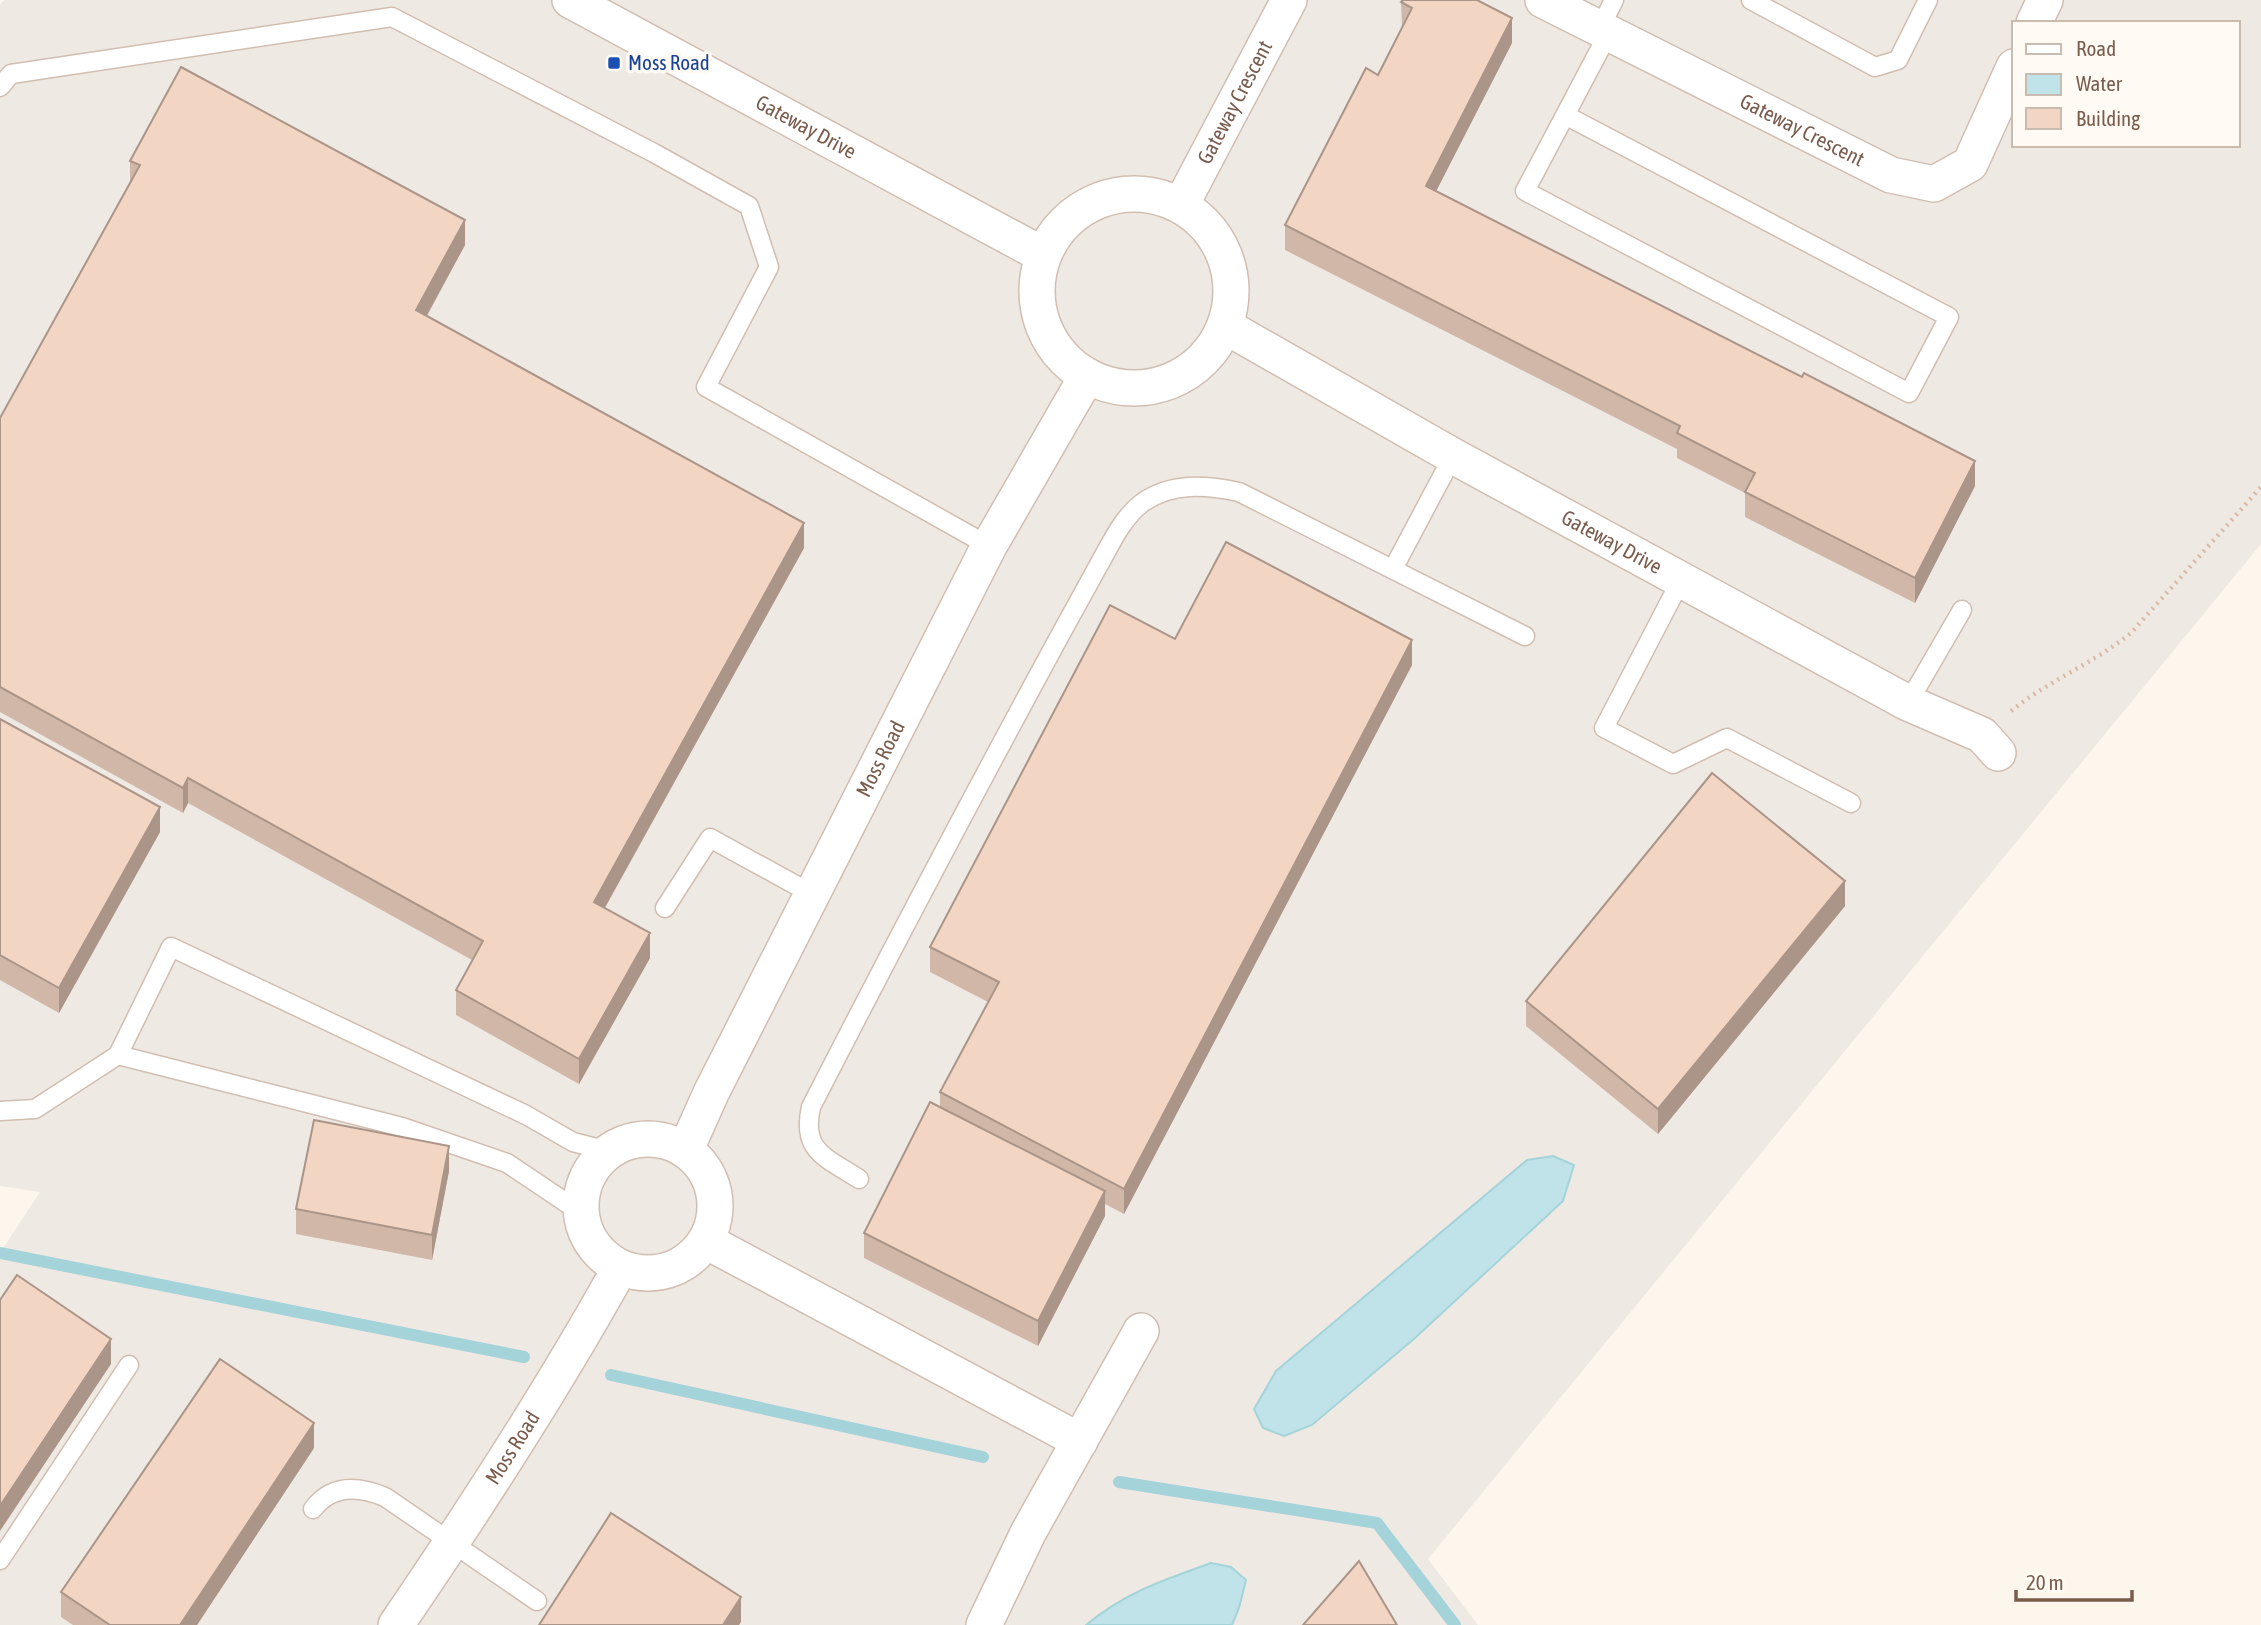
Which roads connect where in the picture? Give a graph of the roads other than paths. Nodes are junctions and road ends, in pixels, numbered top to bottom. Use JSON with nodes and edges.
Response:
{"nodes":[{"id":1,"x":570,"y":0,"type":"edge"},
{"id":2,"x":1289,"y":0,"type":"edge"},
{"id":3,"x":1543,"y":0,"type":"edge"},
{"id":4,"x":1751,"y":0,"type":"edge"},
{"id":5,"x":1928,"y":0,"type":"edge"},
{"id":6,"x":2045,"y":0,"type":"edge"},
{"id":7,"x":1607,"y":21,"type":"edge"},
{"id":8,"x":2035,"y":21,"type":"edge"},
{"id":9,"x":2012,"y":70,"type":"edge"},
{"id":10,"x":0,"y":87,"type":"edge"},
{"id":11,"x":1565,"y":115,"type":"junction"},
{"id":12,"x":1181,"y":205,"type":"junction"},
{"id":13,"x":1043,"y":255,"type":"junction"},
{"id":14,"x":1225,"y":326,"type":"junction"},
{"id":15,"x":1087,"y":376,"type":"junction"},
{"id":16,"x":1453,"y":456,"type":"junction"},
{"id":17,"x":989,"y":546,"type":"junction"},
{"id":18,"x":1393,"y":569,"type":"junction"},
{"id":19,"x":1681,"y":580,"type":"junction"},
{"id":20,"x":1962,"y":610,"type":"dead end"},
{"id":21,"x":1525,"y":636,"type":"dead end"},
{"id":22,"x":1908,"y":703,"type":"junction"},
{"id":23,"x":1990,"y":743,"type":"road end"},
{"id":24,"x":1851,"y":803,"type":"dead end"},
{"id":25,"x":812,"y":894,"type":"junction"},
{"id":26,"x":665,"y":908,"type":"dead end"},
{"id":27,"x":118,"y":1055,"type":"junction"},
{"id":28,"x":0,"y":1111,"type":"edge"},
{"id":29,"x":686,"y":1149,"type":"junction"},
{"id":30,"x":608,"y":1151,"type":"junction"},
{"id":31,"x":859,"y":1179,"type":"dead end"},
{"id":32,"x":580,"y":1212,"type":"junction"},
{"id":33,"x":706,"y":1241,"type":"junction"},
{"id":34,"x":620,"y":1268,"type":"junction"},
{"id":35,"x":1141,"y":1331,"type":"dead end"},
{"id":36,"x":129,"y":1365,"type":"dead end"},
{"id":37,"x":1080,"y":1441,"type":"junction"},
{"id":38,"x":313,"y":1509,"type":"dead end"},
{"id":39,"x":451,"y":1544,"type":"junction"},
{"id":40,"x":0,"y":1560,"type":"edge"},
{"id":41,"x":537,"y":1601,"type":"dead end"},
{"id":42,"x":396,"y":1625,"type":"edge"},
{"id":43,"x":985,"y":1625,"type":"edge"}],
"edges":[{"from":1,"to":13,"type":"street","name":"Gateway Drive"},
{"from":2,"to":12,"type":"street","name":"Gateway Crescent"},
{"from":3,"to":7,"type":"street","name":"Gateway Crescent"},
{"from":4,"to":5,"type":"lane"},
{"from":6,"to":8,"type":"street"},
{"from":7,"to":9,"type":"street","name":"Gateway Crescent"},
{"from":7,"to":11,"type":"lane"},
{"from":10,"to":17,"type":"lane"},
{"from":11,"to":11,"type":"lane"},
{"from":12,"to":13,"type":"street"},
{"from":12,"to":14,"type":"street"},
{"from":13,"to":15,"type":"street"},
{"from":14,"to":15,"type":"street"},
{"from":14,"to":16,"type":"street","name":"Gateway Drive"},
{"from":15,"to":17,"type":"street","name":"Moss Road"},
{"from":16,"to":18,"type":"lane"},
{"from":16,"to":19,"type":"street","name":"Gateway Drive"},
{"from":17,"to":25,"type":"street","name":"Moss Road"},
{"from":18,"to":21,"type":"lane"},
{"from":18,"to":31,"type":"lane"},
{"from":19,"to":22,"type":"street","name":"Gateway Drive"},
{"from":19,"to":24,"type":"lane"},
{"from":20,"to":22,"type":"lane"},
{"from":22,"to":23,"type":"street","name":"Gateway Drive"},
{"from":25,"to":26,"type":"lane"},
{"from":25,"to":29,"type":"street","name":"Moss Road"},
{"from":27,"to":28,"type":"lane"},
{"from":27,"to":30,"type":"lane"},
{"from":27,"to":32,"type":"lane"},
{"from":29,"to":30,"type":"street"},
{"from":29,"to":33,"type":"street"},
{"from":30,"to":32,"type":"street"},
{"from":32,"to":34,"type":"street"},
{"from":33,"to":34,"type":"street"},
{"from":33,"to":37,"type":"street"},
{"from":34,"to":39,"type":"street","name":"Moss Road"},
{"from":35,"to":37,"type":"street"},
{"from":36,"to":40,"type":"lane"},
{"from":37,"to":43,"type":"street"},
{"from":38,"to":39,"type":"lane"},
{"from":39,"to":41,"type":"lane"},
{"from":39,"to":42,"type":"street","name":"Moss Road"}]}
